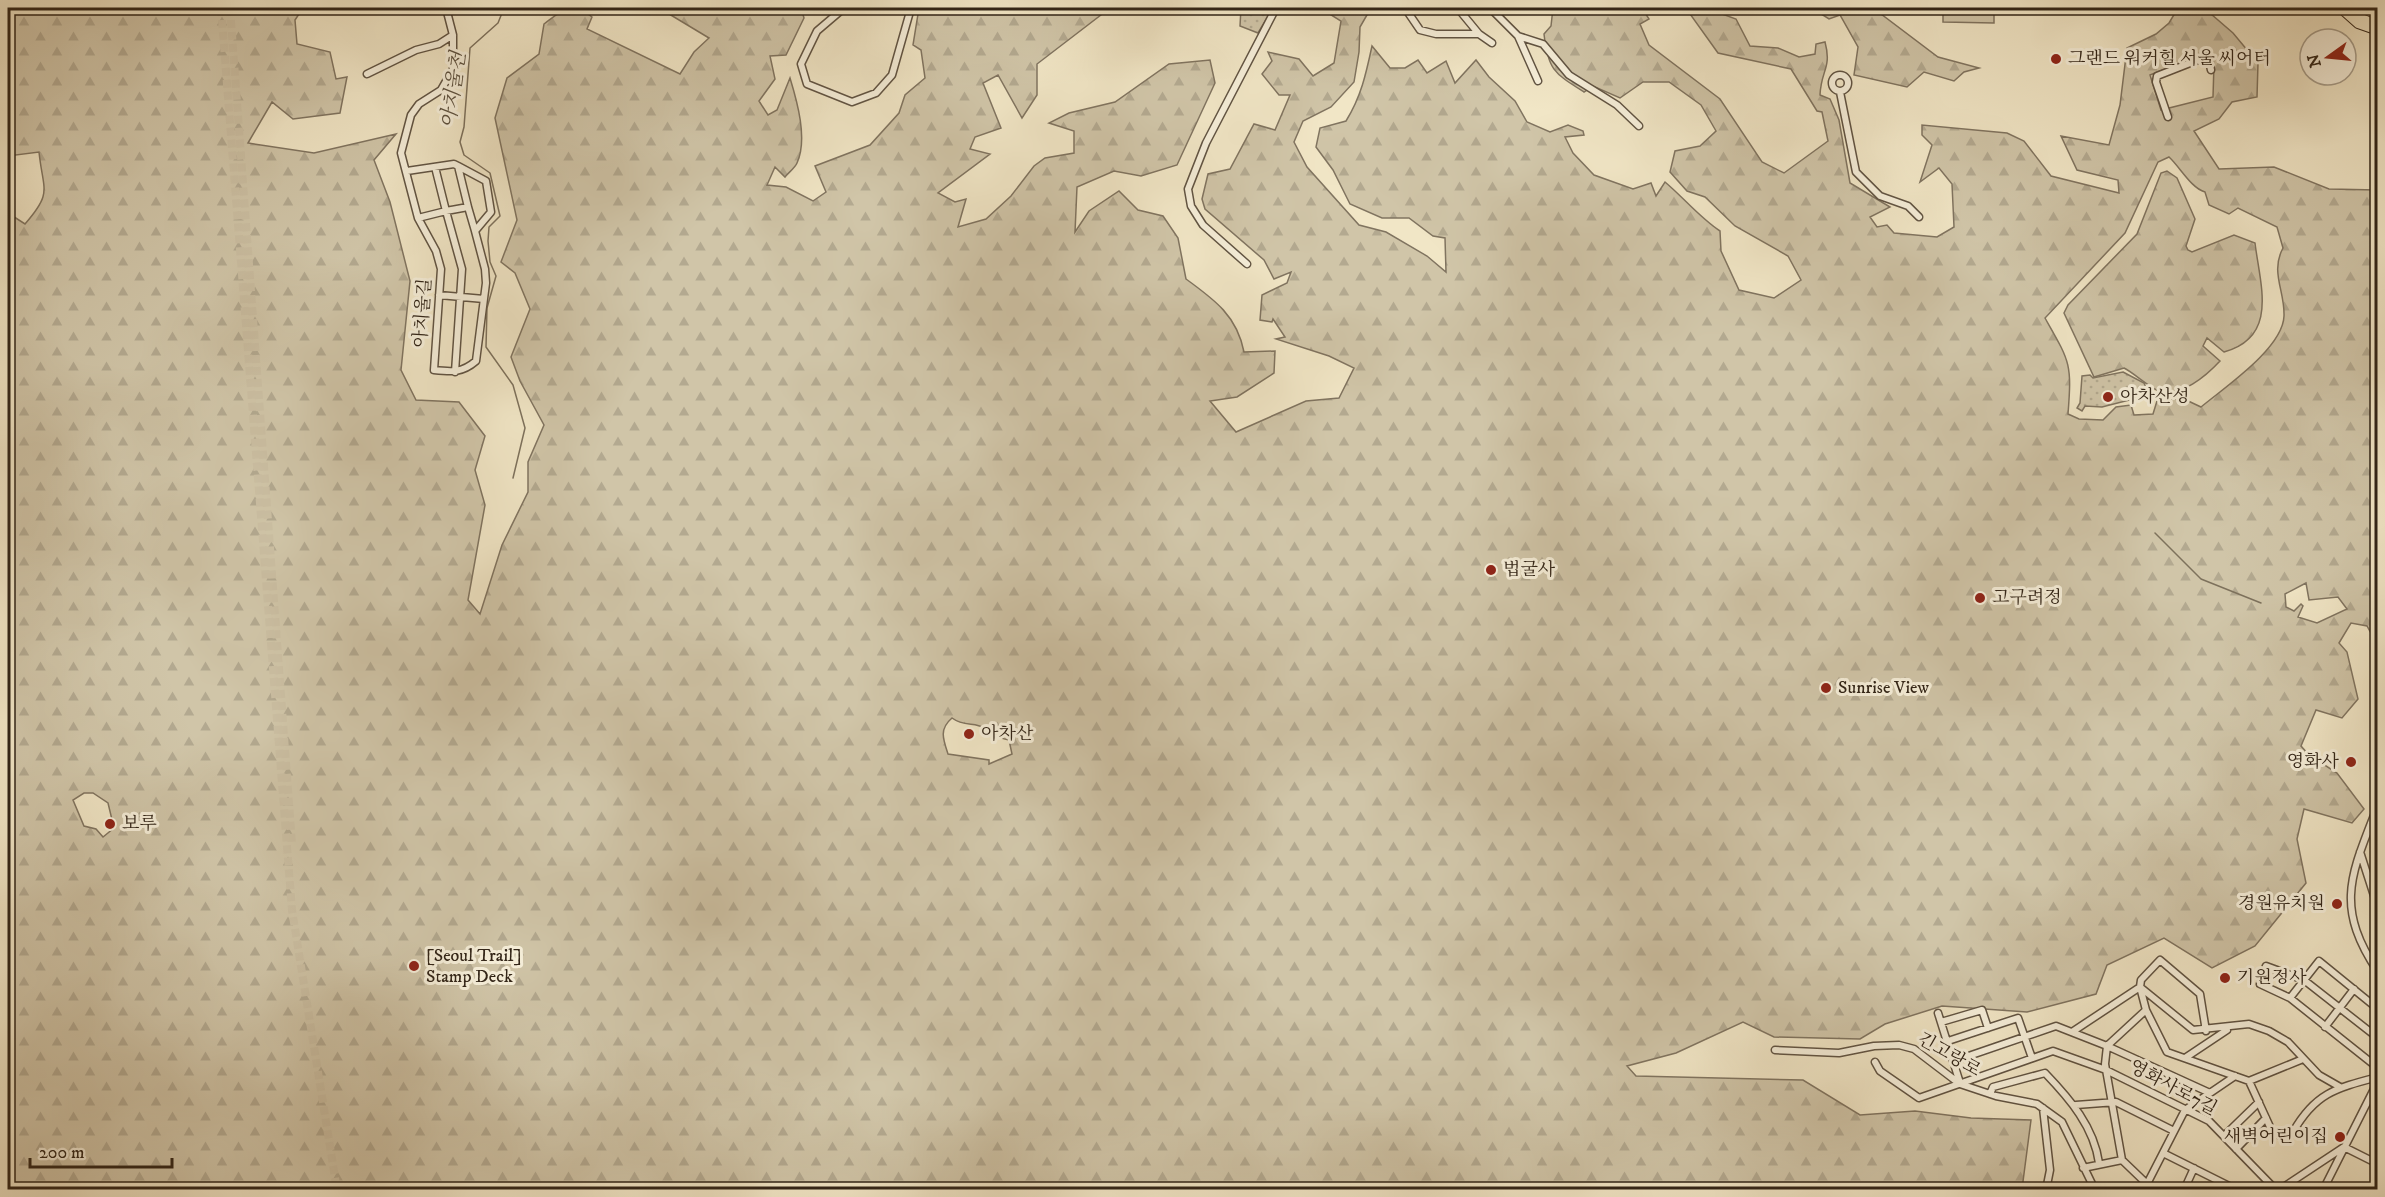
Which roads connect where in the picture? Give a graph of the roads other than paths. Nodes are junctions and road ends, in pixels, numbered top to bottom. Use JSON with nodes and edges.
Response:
{"nodes":[{"id":1,"x":446,"y":8,"type":"edge"},
{"id":2,"x":844,"y":8,"type":"edge"},
{"id":3,"x":911,"y":8,"type":"edge"},
{"id":4,"x":1276,"y":8,"type":"edge"},
{"id":5,"x":1405,"y":8,"type":"edge"},
{"id":6,"x":1463,"y":8,"type":"edge"},
{"id":7,"x":1490,"y":8,"type":"edge"},
{"id":8,"x":2340,"y":8,"type":"edge"},
{"id":9,"x":2349,"y":8,"type":"edge"},
{"id":10,"x":2378,"y":25,"type":"edge"},
{"id":11,"x":2378,"y":32,"type":"edge"},
{"id":12,"x":1479,"y":34,"type":"junction"},
{"id":13,"x":453,"y":35,"type":"junction"},
{"id":14,"x":1518,"y":36,"type":"junction"},
{"id":15,"x":1492,"y":43,"type":"dead end"},
{"id":16,"x":2211,"y":70,"type":"dead end"},
{"id":17,"x":367,"y":74,"type":"dead end"},
{"id":18,"x":1538,"y":81,"type":"dead end"},
{"id":19,"x":1840,"y":92,"type":"dead end"},
{"id":20,"x":2168,"y":117,"type":"dead end"},
{"id":21,"x":1639,"y":126,"type":"dead end"},
{"id":22,"x":458,"y":166,"type":"junction"},
{"id":23,"x":435,"y":167,"type":"junction"},
{"id":24,"x":407,"y":171,"type":"junction"},
{"id":25,"x":468,"y":207,"type":"junction"},
{"id":26,"x":446,"y":211,"type":"junction"},
{"id":27,"x":1919,"y":217,"type":"dead end"},
{"id":28,"x":418,"y":218,"type":"junction"},
{"id":29,"x":475,"y":231,"type":"junction"},
{"id":30,"x":1247,"y":264,"type":"dead end"},
{"id":31,"x":439,"y":295,"type":"junction"},
{"id":32,"x":461,"y":297,"type":"junction"},
{"id":33,"x":483,"y":299,"type":"junction"},
{"id":34,"x":455,"y":372,"type":"junction"},
{"id":35,"x":2378,"y":805,"type":"edge"},
{"id":36,"x":2360,"y":852,"type":"junction"},
{"id":37,"x":2377,"y":898,"type":"edge"},
{"id":38,"x":2378,"y":908,"type":"edge"},
{"id":39,"x":2378,"y":972,"type":"edge"},
{"id":40,"x":2304,"y":980,"type":"junction"},
{"id":41,"x":2140,"y":987,"type":"junction"},
{"id":42,"x":2354,"y":989,"type":"junction"},
{"id":43,"x":2290,"y":999,"type":"junction"},
{"id":44,"x":2340,"y":1008,"type":"junction"},
{"id":45,"x":2378,"y":1009,"type":"edge"},
{"id":46,"x":2146,"y":1010,"type":"junction"},
{"id":47,"x":1938,"y":1013,"type":"dead end"},
{"id":48,"x":1941,"y":1022,"type":"junction"},
{"id":49,"x":2325,"y":1027,"type":"junction"},
{"id":50,"x":1988,"y":1028,"type":"junction"},
{"id":51,"x":2230,"y":1028,"type":"junction"},
{"id":52,"x":2206,"y":1031,"type":"junction"},
{"id":53,"x":2072,"y":1032,"type":"junction"},
{"id":54,"x":2025,"y":1037,"type":"junction"},
{"id":55,"x":2378,"y":1038,"type":"edge"},
{"id":56,"x":1948,"y":1041,"type":"junction"},
{"id":57,"x":2108,"y":1046,"type":"junction"},
{"id":58,"x":1775,"y":1050,"type":"dead end"},
{"id":59,"x":2185,"y":1058,"type":"junction"},
{"id":60,"x":2032,"y":1059,"type":"junction"},
{"id":61,"x":2303,"y":1059,"type":"junction"},
{"id":62,"x":1954,"y":1061,"type":"junction"},
{"id":63,"x":1875,"y":1062,"type":"dead end"},
{"id":64,"x":2378,"y":1068,"type":"edge"},
{"id":65,"x":2106,"y":1070,"type":"junction"},
{"id":66,"x":2235,"y":1076,"type":"junction"},
{"id":67,"x":2378,"y":1079,"type":"edge"},
{"id":68,"x":2249,"y":1081,"type":"junction"},
{"id":69,"x":1960,"y":1084,"type":"junction"},
{"id":70,"x":2340,"y":1087,"type":"junction"},
{"id":71,"x":2210,"y":1093,"type":"junction"},
{"id":72,"x":1990,"y":1094,"type":"junction"},
{"id":73,"x":2111,"y":1102,"type":"junction"},
{"id":74,"x":2259,"y":1102,"type":"junction"},
{"id":75,"x":2076,"y":1105,"type":"junction"},
{"id":76,"x":2043,"y":1108,"type":"junction"},
{"id":77,"x":2185,"y":1110,"type":"junction"},
{"id":78,"x":2266,"y":1118,"type":"junction"},
{"id":79,"x":2174,"y":1131,"type":"junction"},
{"id":80,"x":2224,"y":1136,"type":"junction"},
{"id":81,"x":2344,"y":1147,"type":"junction"},
{"id":82,"x":2236,"y":1149,"type":"junction"},
{"id":83,"x":2163,"y":1153,"type":"junction"},
{"id":84,"x":2122,"y":1160,"type":"junction"},
{"id":85,"x":2099,"y":1164,"type":"junction"},
{"id":86,"x":2378,"y":1164,"type":"edge"},
{"id":87,"x":2084,"y":1168,"type":"junction"},
{"id":88,"x":2194,"y":1168,"type":"junction"},
{"id":89,"x":2378,"y":1180,"type":"edge"},
{"id":90,"x":2148,"y":1187,"type":"edge"},
{"id":91,"x":2046,"y":1190,"type":"edge"},
{"id":92,"x":2095,"y":1190,"type":"edge"},
{"id":93,"x":2184,"y":1190,"type":"edge"},
{"id":94,"x":2237,"y":1190,"type":"edge"},
{"id":95,"x":2278,"y":1190,"type":"edge"},
{"id":96,"x":2323,"y":1190,"type":"edge"},
{"id":97,"x":2373,"y":1190,"type":"edge"}],
"edges":[{"from":1,"to":13,"type":"street","name":"아치울길"},
{"from":2,"to":3,"type":"street"},
{"from":4,"to":30,"type":"street"},
{"from":5,"to":12,"type":"street"},
{"from":6,"to":12,"type":"street"},
{"from":7,"to":14,"type":"street"},
{"from":8,"to":11,"type":"main road"},
{"from":9,"to":10,"type":"main road"},
{"from":12,"to":15,"type":"street"},
{"from":13,"to":17,"type":"street"},
{"from":13,"to":24,"type":"street","name":"아치울길"},
{"from":14,"to":18,"type":"street"},
{"from":14,"to":21,"type":"street"},
{"from":16,"to":20,"type":"street"},
{"from":19,"to":27,"type":"street"},
{"from":22,"to":23,"type":"street"},
{"from":22,"to":25,"type":"street"},
{"from":22,"to":29,"type":"street"},
{"from":23,"to":24,"type":"street"},
{"from":23,"to":26,"type":"street"},
{"from":24,"to":28,"type":"street","name":"아치울길"},
{"from":25,"to":26,"type":"street"},
{"from":25,"to":29,"type":"street"},
{"from":26,"to":28,"type":"street"},
{"from":26,"to":32,"type":"street"},
{"from":28,"to":31,"type":"street","name":"아치울길"},
{"from":29,"to":33,"type":"street"},
{"from":31,"to":32,"type":"street"},
{"from":31,"to":34,"type":"street","name":"아치울길"},
{"from":32,"to":33,"type":"street"},
{"from":32,"to":34,"type":"street"},
{"from":33,"to":34,"type":"street"},
{"from":35,"to":36,"type":"street"},
{"from":36,"to":37,"type":"street"},
{"from":36,"to":39,"type":"street"},
{"from":37,"to":38,"type":"street"},
{"from":40,"to":42,"type":"street"},
{"from":40,"to":43,"type":"street"},
{"from":40,"to":43,"type":"street"},
{"from":40,"to":44,"type":"street"},
{"from":41,"to":46,"type":"street"},
{"from":41,"to":52,"type":"street"},
{"from":41,"to":52,"type":"street"},
{"from":41,"to":53,"type":"street"},
{"from":42,"to":44,"type":"street"},
{"from":42,"to":45,"type":"street"},
{"from":43,"to":49,"type":"street"},
{"from":44,"to":49,"type":"street"},
{"from":44,"to":55,"type":"street"},
{"from":46,"to":57,"type":"street"},
{"from":46,"to":59,"type":"street"},
{"from":47,"to":48,"type":"street"},
{"from":48,"to":50,"type":"street"},
{"from":48,"to":56,"type":"street"},
{"from":49,"to":64,"type":"street"},
{"from":50,"to":54,"type":"street"},
{"from":50,"to":56,"type":"street"},
{"from":51,"to":52,"type":"street"},
{"from":51,"to":59,"type":"street"},
{"from":51,"to":61,"type":"street"},
{"from":53,"to":54,"type":"street"},
{"from":53,"to":57,"type":"street"},
{"from":54,"to":60,"type":"street"},
{"from":54,"to":62,"type":"street"},
{"from":56,"to":62,"type":"street"},
{"from":57,"to":65,"type":"street"},
{"from":57,"to":71,"type":"street"},
{"from":58,"to":69,"type":"street","name":"긴고랑로"},
{"from":59,"to":66,"type":"street"},
{"from":60,"to":65,"type":"street","name":"영화사로7길"},
{"from":60,"to":69,"type":"street","name":"영화사로7길"},
{"from":61,"to":68,"type":"street"},
{"from":61,"to":70,"type":"street"},
{"from":62,"to":69,"type":"street"},
{"from":63,"to":69,"type":"street","name":"영화사로7길"},
{"from":65,"to":73,"type":"street"},
{"from":65,"to":77,"type":"street","name":"영화사로7길"},
{"from":66,"to":68,"type":"street"},
{"from":66,"to":71,"type":"street"},
{"from":67,"to":70,"type":"street"},
{"from":67,"to":81,"type":"street"},
{"from":68,"to":74,"type":"street"},
{"from":69,"to":72,"type":"street","name":"긴고랑로"},
{"from":70,"to":78,"type":"street"},
{"from":71,"to":77,"type":"street"},
{"from":72,"to":75,"type":"street"},
{"from":72,"to":76,"type":"street","name":"긴고랑로"},
{"from":73,"to":75,"type":"street"},
{"from":73,"to":79,"type":"street"},
{"from":73,"to":84,"type":"street"},
{"from":74,"to":78,"type":"street"},
{"from":74,"to":80,"type":"street","name":"영화사로7길"},
{"from":75,"to":85,"type":"street"},
{"from":76,"to":87,"type":"street","name":"긴고랑로"},
{"from":76,"to":91,"type":"street"},
{"from":77,"to":79,"type":"street"},
{"from":77,"to":80,"type":"street","name":"영화사로7길"},
{"from":78,"to":82,"type":"street"},
{"from":79,"to":83,"type":"street"},
{"from":80,"to":82,"type":"street","name":"영화사로7길"},
{"from":81,"to":86,"type":"street"},
{"from":81,"to":95,"type":"street","name":"영화사로7길"},
{"from":81,"to":96,"type":"street"},
{"from":82,"to":95,"type":"street","name":"영화사로7길"},
{"from":83,"to":88,"type":"street"},
{"from":83,"to":90,"type":"street"},
{"from":84,"to":85,"type":"street"},
{"from":84,"to":90,"type":"street"},
{"from":85,"to":87,"type":"street"},
{"from":87,"to":92,"type":"street","name":"긴고랑로"},
{"from":88,"to":93,"type":"street"},
{"from":88,"to":94,"type":"street"},
{"from":89,"to":97,"type":"street"}]}
